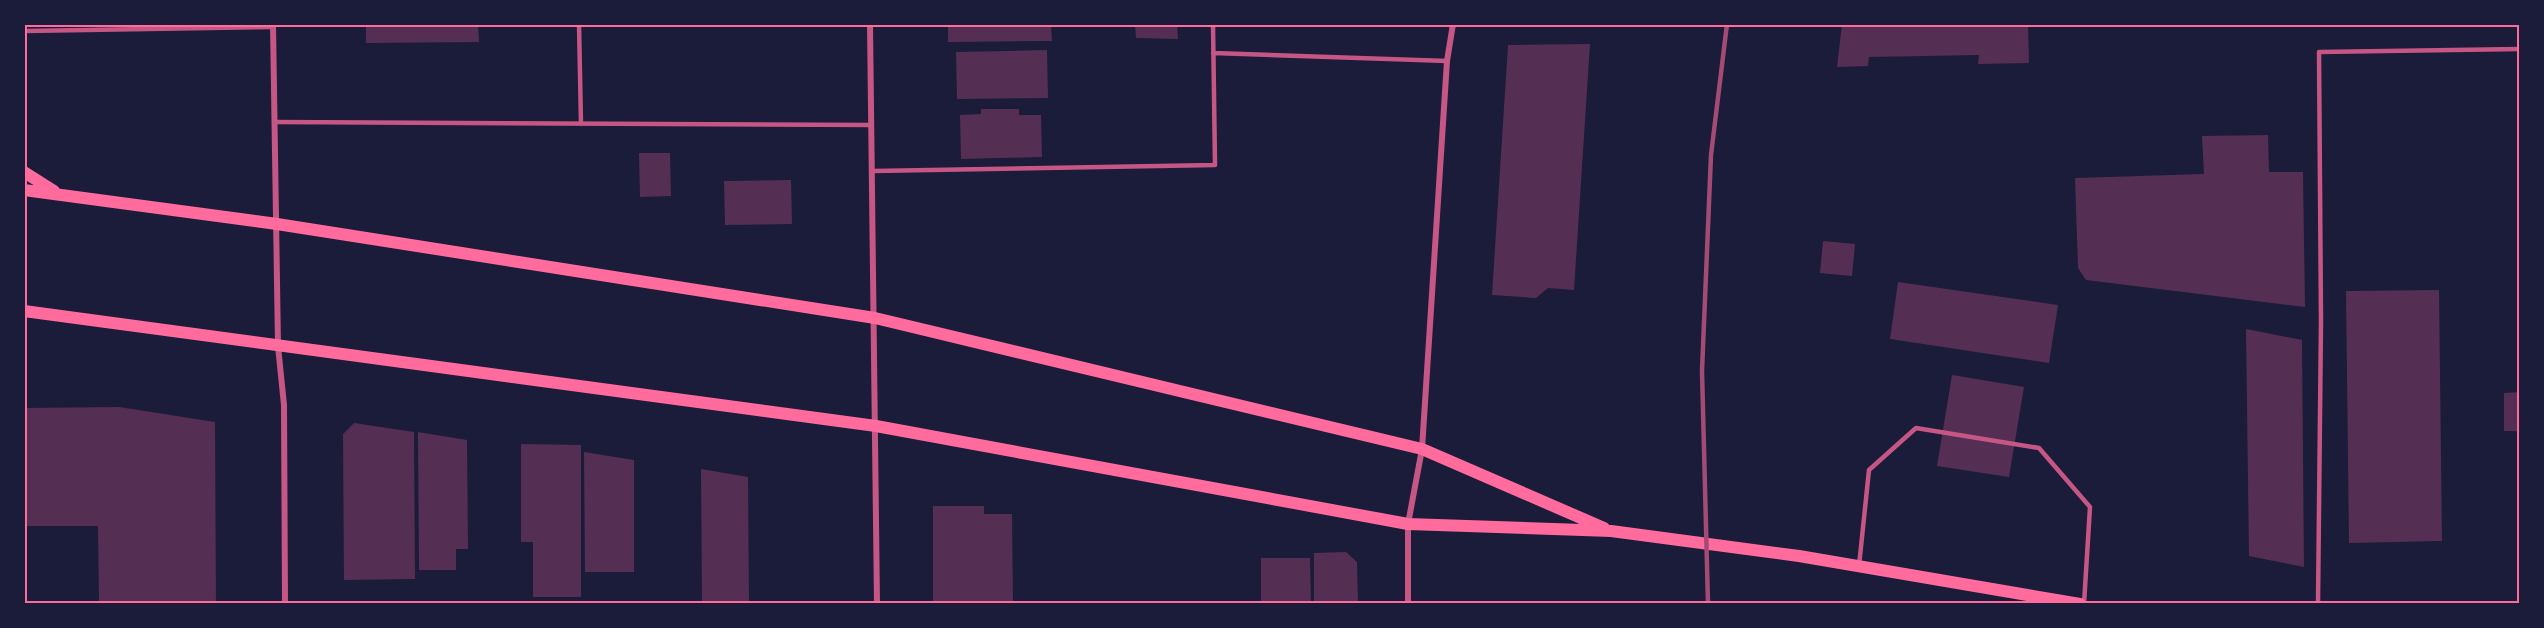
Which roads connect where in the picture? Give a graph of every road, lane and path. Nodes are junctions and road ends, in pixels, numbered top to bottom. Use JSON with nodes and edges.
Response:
{"nodes":[{"id":1,"x":579,"y":24,"type":"edge"},
{"id":2,"x":870,"y":24,"type":"edge"},
{"id":3,"x":1213,"y":24,"type":"edge"},
{"id":4,"x":1453,"y":24,"type":"edge"},
{"id":5,"x":273,"y":25,"type":"edge"},
{"id":6,"x":24,"y":31,"type":"edge"},
{"id":7,"x":2520,"y":49,"type":"edge"},
{"id":8,"x":1213,"y":53,"type":"junction"},
{"id":9,"x":1447,"y":61,"type":"junction"},
{"id":10,"x":275,"y":122,"type":"junction"},
{"id":11,"x":581,"y":124,"type":"junction"},
{"id":12,"x":871,"y":125,"type":"junction"},
{"id":13,"x":24,"y":171,"type":"edge"},
{"id":14,"x":873,"y":171,"type":"junction"},
{"id":15,"x":24,"y":190,"type":"edge"},
{"id":16,"x":57,"y":194,"type":"junction"},
{"id":17,"x":277,"y":224,"type":"junction"},
{"id":18,"x":24,"y":311,"type":"edge"},
{"id":19,"x":874,"y":318,"type":"junction"},
{"id":20,"x":278,"y":346,"type":"junction"},
{"id":21,"x":876,"y":426,"type":"junction"},
{"id":22,"x":1422,"y":449,"type":"junction"},
{"id":23,"x":1408,"y":524,"type":"junction"},
{"id":24,"x":1611,"y":531,"type":"junction"},
{"id":25,"x":1859,"y":566,"type":"junction"},
{"id":26,"x":285,"y":604,"type":"edge"},
{"id":27,"x":877,"y":604,"type":"edge"},
{"id":28,"x":1408,"y":604,"type":"edge"},
{"id":29,"x":2082,"y":604,"type":"edge"},
{"id":30,"x":2318,"y":604,"type":"edge"}],
"edges":[{"from":1,"to":11,"type":"lane"},
{"from":2,"to":12,"type":"street"},
{"from":3,"to":8,"type":"lane"},
{"from":4,"to":9,"type":"street"},
{"from":5,"to":6,"type":"lane"},
{"from":5,"to":10,"type":"street"},
{"from":7,"to":30,"type":"lane"},
{"from":8,"to":9,"type":"lane"},
{"from":8,"to":14,"type":"lane"},
{"from":9,"to":22,"type":"street"},
{"from":10,"to":11,"type":"lane"},
{"from":10,"to":17,"type":"street"},
{"from":11,"to":12,"type":"lane"},
{"from":12,"to":14,"type":"street"},
{"from":13,"to":16,"type":"main road"},
{"from":14,"to":19,"type":"street"},
{"from":15,"to":16,"type":"main road"},
{"from":16,"to":17,"type":"main road"},
{"from":17,"to":19,"type":"main road"},
{"from":17,"to":20,"type":"street"},
{"from":18,"to":20,"type":"main road"},
{"from":19,"to":21,"type":"street"},
{"from":19,"to":22,"type":"main road"},
{"from":20,"to":21,"type":"main road"},
{"from":20,"to":26,"type":"street"},
{"from":21,"to":23,"type":"main road"},
{"from":21,"to":27,"type":"street"},
{"from":22,"to":23,"type":"street"},
{"from":22,"to":24,"type":"main road"},
{"from":23,"to":24,"type":"main road"},
{"from":23,"to":28,"type":"street"},
{"from":24,"to":25,"type":"main road"},
{"from":25,"to":29,"type":"main road"},
{"from":25,"to":29,"type":"lane"}]}
